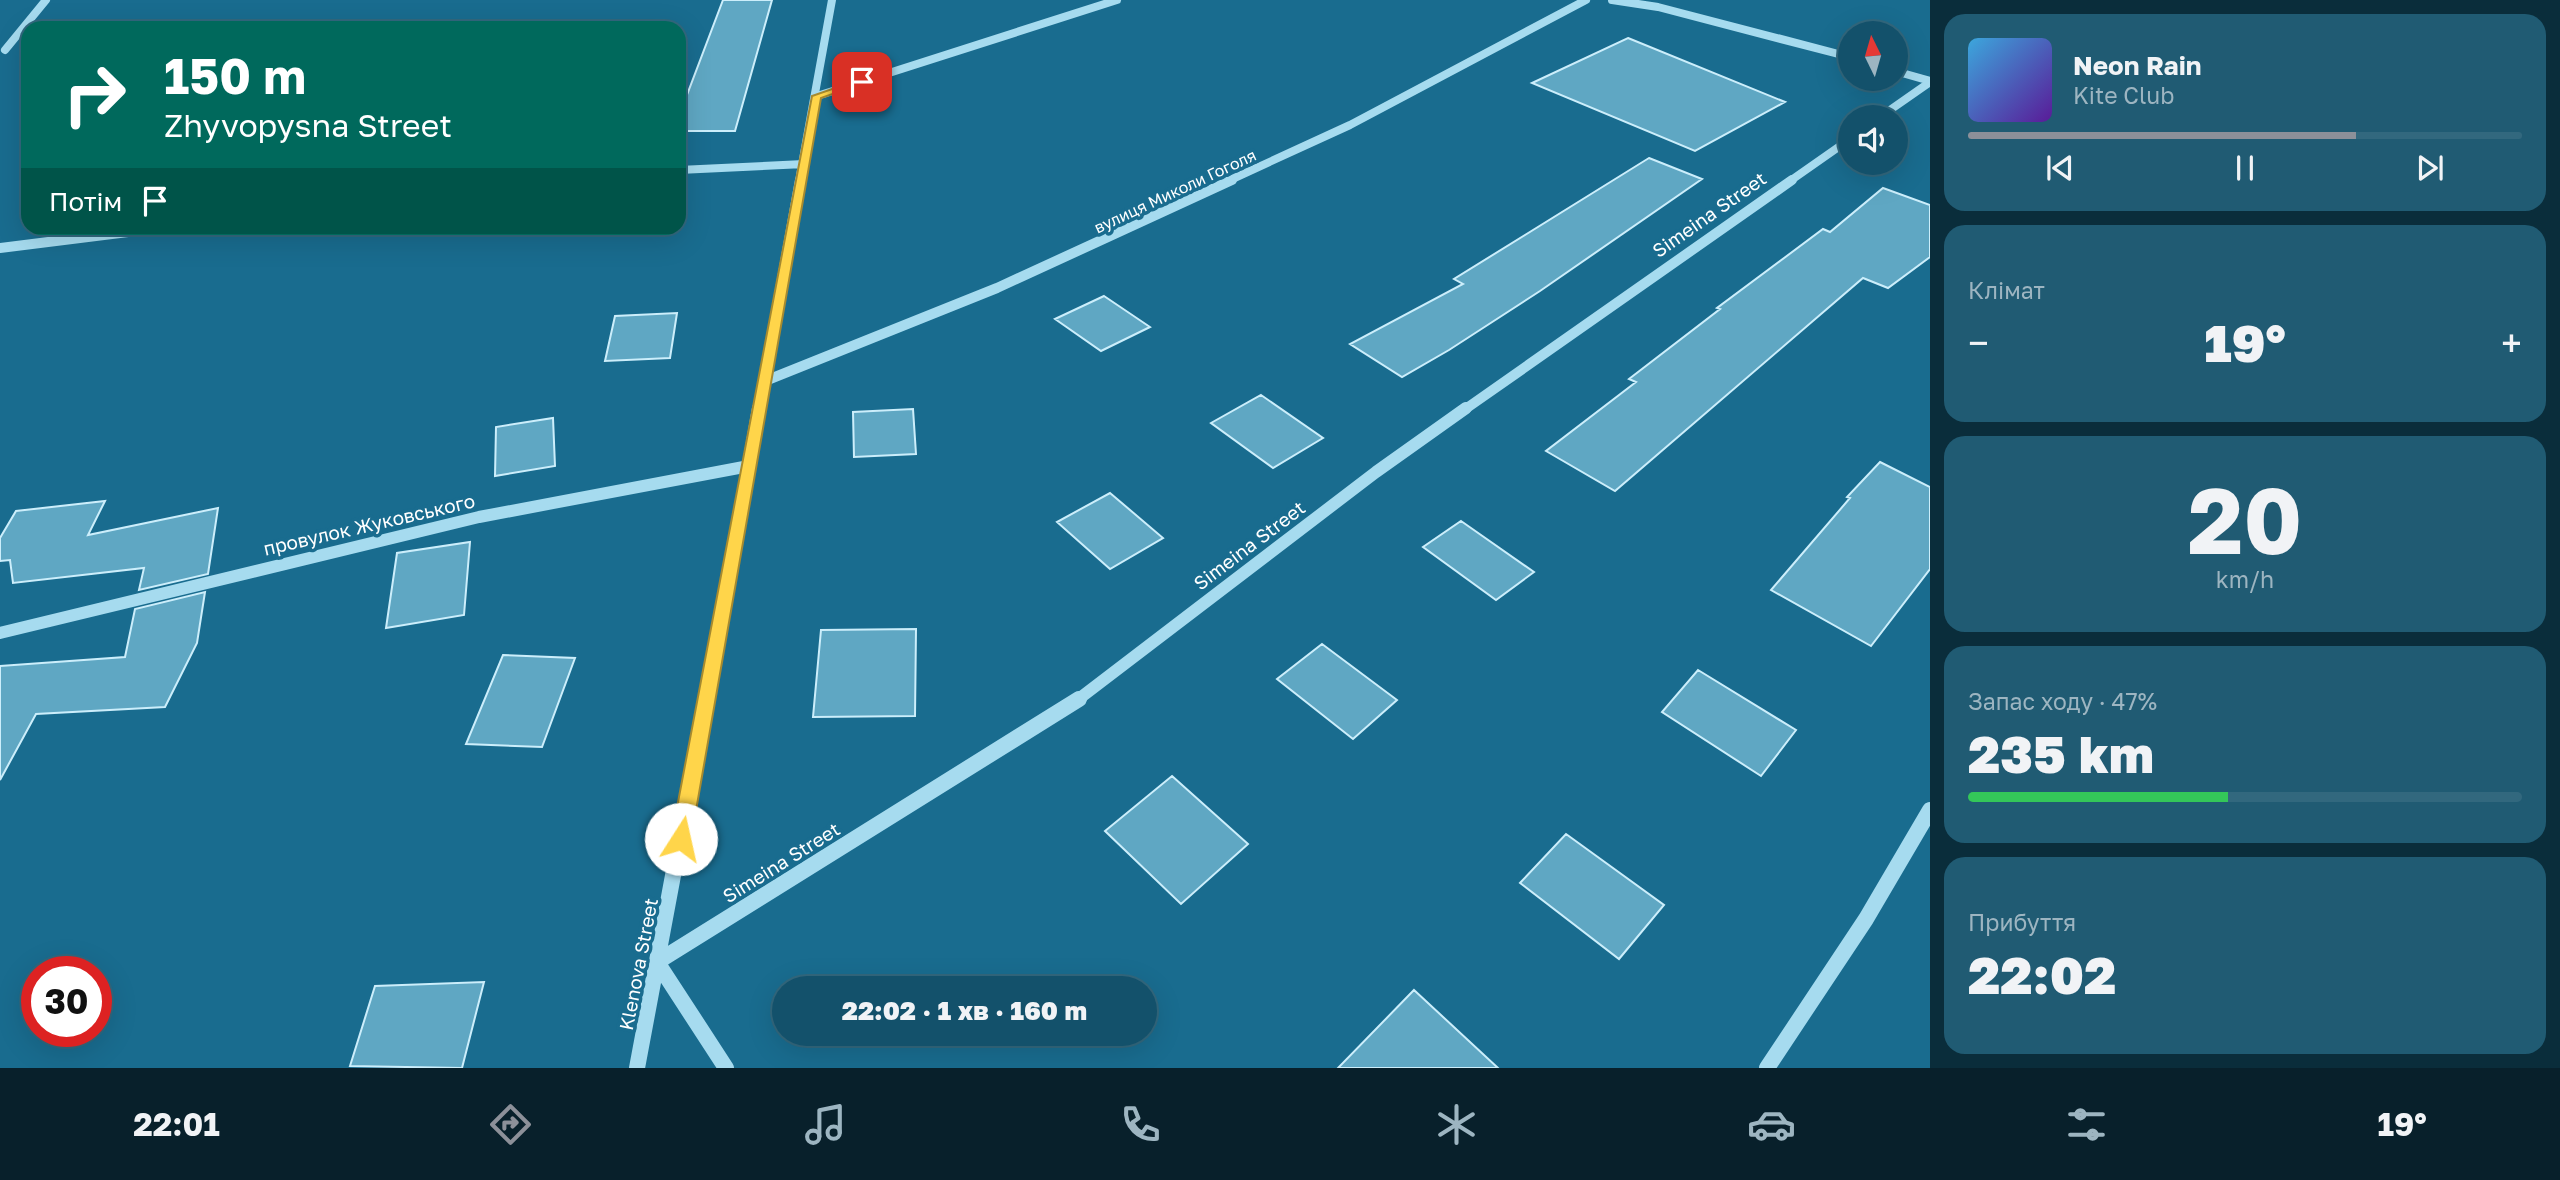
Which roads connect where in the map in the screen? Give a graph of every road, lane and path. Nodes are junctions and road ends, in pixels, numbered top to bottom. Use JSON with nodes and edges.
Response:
{"nodes":[{"id":1,"x":46,"y":0,"type":"edge"},
{"id":2,"x":832,"y":0,"type":"edge"},
{"id":3,"x":1117,"y":0,"type":"edge"},
{"id":4,"x":1586,"y":0,"type":"edge"},
{"id":5,"x":1612,"y":0,"type":"edge"},
{"id":6,"x":29,"y":21,"type":"edge"},
{"id":7,"x":21,"y":30,"type":"edge"},
{"id":8,"x":5,"y":50,"type":"dead end"},
{"id":9,"x":1838,"y":54,"type":"edge"},
{"id":10,"x":1908,"y":75,"type":"edge"},
{"id":11,"x":1930,"y":81,"type":"edge"},
{"id":12,"x":817,"y":96,"type":"junction"},
{"id":13,"x":1897,"y":105,"type":"edge"},
{"id":14,"x":1838,"y":147,"type":"edge"},
{"id":15,"x":804,"y":164,"type":"junction"},
{"id":16,"x":686,"y":170,"type":"edge"},
{"id":17,"x":104,"y":235,"type":"edge"},
{"id":18,"x":0,"y":248,"type":"edge"},
{"id":19,"x":765,"y":381,"type":"junction"},
{"id":20,"x":749,"y":466,"type":"junction"},
{"id":21,"x":0,"y":633,"type":"edge"},
{"id":22,"x":1930,"y":810,"type":"edge"},
{"id":23,"x":657,"y":962,"type":"junction"},
{"id":24,"x":637,"y":1068,"type":"edge"},
{"id":25,"x":726,"y":1068,"type":"edge"},
{"id":26,"x":1766,"y":1068,"type":"edge"}],
"edges":[{"from":1,"to":6,"type":"street"},
{"from":2,"to":12,"type":"street","name":"Klenova Street"},
{"from":3,"to":12,"type":"street"},
{"from":4,"to":19,"type":"street","name":"вулиця Миколи Гоголя"},
{"from":5,"to":9,"type":"street"},
{"from":7,"to":8,"type":"street"},
{"from":10,"to":11,"type":"street"},
{"from":11,"to":13,"type":"street"},
{"from":12,"to":15,"type":"street","name":"Klenova Street"},
{"from":14,"to":23,"type":"street","name":"Simeina Street"},
{"from":15,"to":16,"type":"street"},
{"from":15,"to":19,"type":"street","name":"Klenova Street"},
{"from":17,"to":18,"type":"street"},
{"from":19,"to":20,"type":"street","name":"Klenova Street"},
{"from":20,"to":21,"type":"street","name":"провулок Жуковського"},
{"from":20,"to":23,"type":"street","name":"Klenova Street"},
{"from":22,"to":26,"type":"street"},
{"from":23,"to":24,"type":"street","name":"Klenova Street"},
{"from":23,"to":25,"type":"street"}]}
